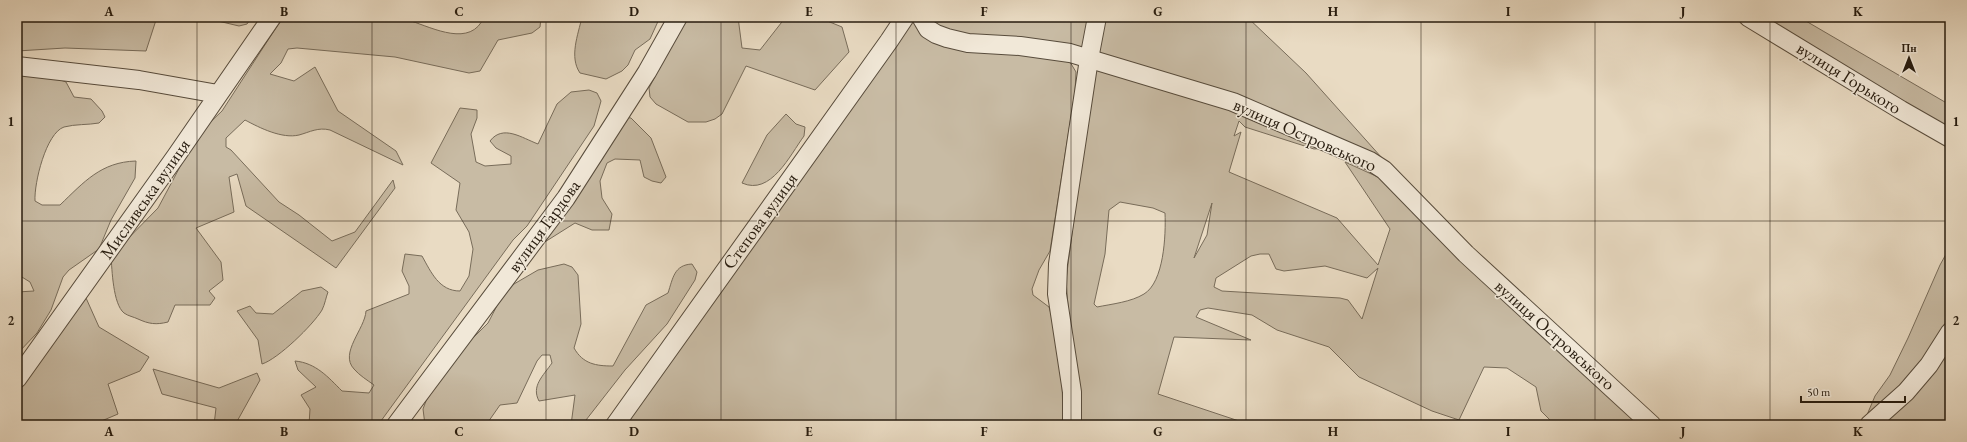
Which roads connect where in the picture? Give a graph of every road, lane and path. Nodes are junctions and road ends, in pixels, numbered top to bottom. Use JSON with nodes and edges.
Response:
{"nodes":[{"id":1,"x":272,"y":17,"type":"edge"},
{"id":2,"x":678,"y":17,"type":"edge"},
{"id":3,"x":905,"y":17,"type":"edge"},
{"id":4,"x":921,"y":17,"type":"edge"},
{"id":5,"x":1097,"y":17,"type":"edge"},
{"id":6,"x":1748,"y":17,"type":"edge"},
{"id":7,"x":1089,"y":58,"type":"junction"},
{"id":8,"x":17,"y":66,"type":"edge"},
{"id":9,"x":218,"y":94,"type":"junction"},
{"id":10,"x":1950,"y":138,"type":"edge"},
{"id":11,"x":1950,"y":332,"type":"edge"},
{"id":12,"x":17,"y":379,"type":"edge"},
{"id":13,"x":396,"y":425,"type":"edge"},
{"id":14,"x":615,"y":425,"type":"edge"},
{"id":15,"x":1072,"y":425,"type":"edge"},
{"id":16,"x":1652,"y":425,"type":"edge"},
{"id":17,"x":1869,"y":425,"type":"edge"}],
"edges":[{"from":1,"to":9,"type":"street","name":"Мисливська вулиця"},
{"from":2,"to":13,"type":"street","name":"вулиця Гардова"},
{"from":3,"to":14,"type":"street","name":"Степова вулиця"},
{"from":4,"to":7,"type":"street","name":"вулиця Островського"},
{"from":5,"to":7,"type":"street"},
{"from":6,"to":10,"type":"street","name":"вулиця Горького"},
{"from":7,"to":15,"type":"street"},
{"from":7,"to":16,"type":"street","name":"вулиця Островського"},
{"from":8,"to":9,"type":"street"},
{"from":9,"to":12,"type":"street","name":"Мисливська вулиця"},
{"from":11,"to":17,"type":"street"}]}
